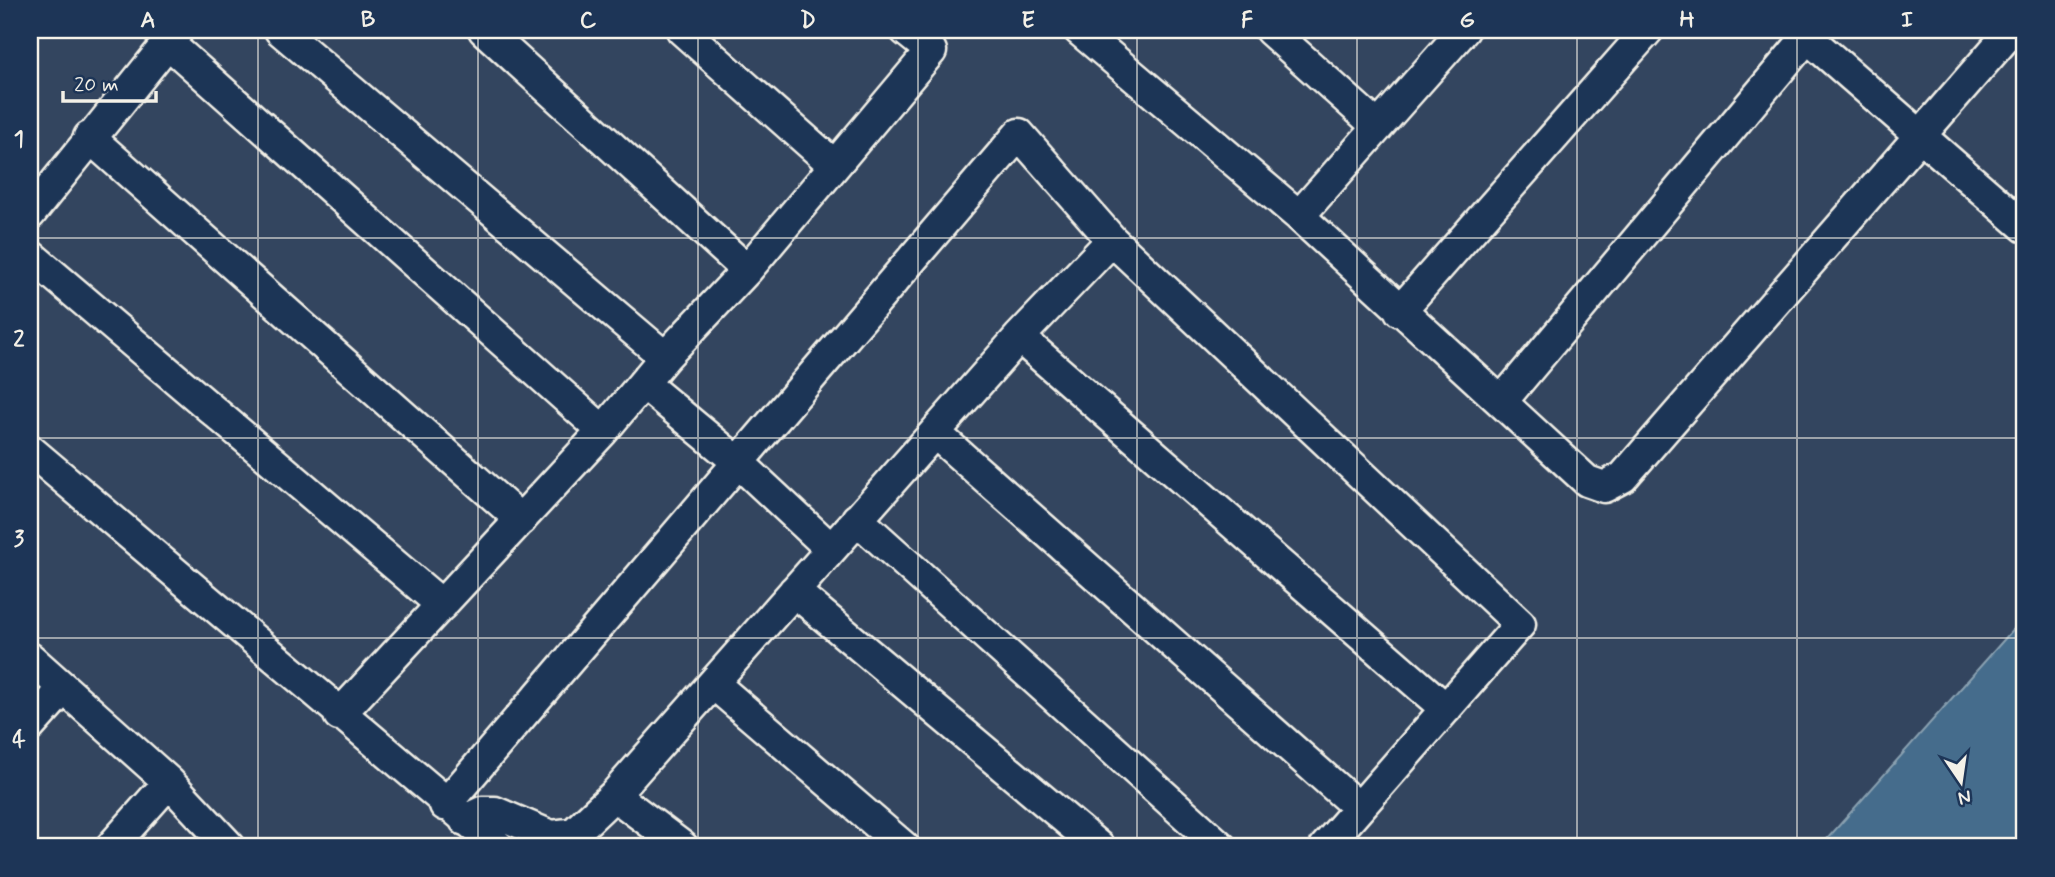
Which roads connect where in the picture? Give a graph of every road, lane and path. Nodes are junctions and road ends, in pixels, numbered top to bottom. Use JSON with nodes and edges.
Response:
{"nodes":[{"id":1,"x":280,"y":30,"type":"edge"},
{"id":2,"x":484,"y":30,"type":"edge"},
{"id":3,"x":682,"y":30,"type":"edge"},
{"id":4,"x":905,"y":30,"type":"edge"},
{"id":5,"x":1079,"y":30,"type":"edge"},
{"id":6,"x":1270,"y":30,"type":"edge"},
{"id":7,"x":1464,"y":30,"type":"edge"},
{"id":8,"x":1648,"y":30,"type":"edge"},
{"id":9,"x":2012,"y":30,"type":"edge"},
{"id":10,"x":1807,"y":32,"type":"edge"},
{"id":11,"x":173,"y":36,"type":"edge"},
{"id":12,"x":1378,"y":127,"type":"junction"},
{"id":13,"x":1920,"y":133,"type":"junction"},
{"id":14,"x":89,"y":137,"type":"junction"},
{"id":15,"x":834,"y":165,"type":"junction"},
{"id":16,"x":30,"y":214,"type":"edge"},
{"id":17,"x":1300,"y":216,"type":"junction"},
{"id":18,"x":2025,"y":227,"type":"edge"},
{"id":19,"x":1112,"y":240,"type":"junction"},
{"id":20,"x":30,"y":255,"type":"edge"},
{"id":21,"x":747,"y":270,"type":"junction"},
{"id":22,"x":1401,"y":311,"type":"junction"},
{"id":23,"x":1019,"y":337,"type":"junction"},
{"id":24,"x":665,"y":357,"type":"junction"},
{"id":25,"x":643,"y":383,"type":"junction"},
{"id":26,"x":1502,"y":401,"type":"junction"},
{"id":27,"x":603,"y":431,"type":"junction"},
{"id":28,"x":935,"y":433,"type":"junction"},
{"id":29,"x":30,"y":450,"type":"edge"},
{"id":30,"x":738,"y":462,"type":"junction"},
{"id":31,"x":858,"y":519,"type":"junction"},
{"id":32,"x":521,"y":520,"type":"junction"},
{"id":33,"x":831,"y":549,"type":"junction"},
{"id":34,"x":794,"y":591,"type":"junction"},
{"id":35,"x":442,"y":605,"type":"junction"},
{"id":36,"x":30,"y":658,"type":"edge"},
{"id":37,"x":713,"y":683,"type":"junction"},
{"id":38,"x":63,"y":688,"type":"junction"},
{"id":39,"x":1446,"y":709,"type":"junction"},
{"id":40,"x":339,"y":715,"type":"junction"},
{"id":41,"x":30,"y":726,"type":"edge"},
{"id":42,"x":169,"y":782,"type":"junction"},
{"id":43,"x":614,"y":795,"type":"junction"},
{"id":44,"x":1359,"y":808,"type":"junction"},
{"id":45,"x":455,"y":812,"type":"junction"},
{"id":46,"x":111,"y":847,"type":"edge"},
{"id":47,"x":230,"y":847,"type":"edge"},
{"id":48,"x":499,"y":847,"type":"edge"},
{"id":49,"x":683,"y":847,"type":"edge"},
{"id":50,"x":904,"y":847,"type":"edge"},
{"id":51,"x":1099,"y":847,"type":"edge"},
{"id":52,"x":1221,"y":847,"type":"edge"},
{"id":53,"x":1325,"y":847,"type":"edge"}],
"edges":[{"from":1,"to":24,"type":"street"},
{"from":2,"to":21,"type":"street"},
{"from":3,"to":15,"type":"street"},
{"from":4,"to":15,"type":"street"},
{"from":5,"to":17,"type":"street"},
{"from":6,"to":12,"type":"street"},
{"from":7,"to":12,"type":"street"},
{"from":8,"to":22,"type":"street"},
{"from":9,"to":13,"type":"street"},
{"from":10,"to":13,"type":"street"},
{"from":10,"to":26,"type":"street"},
{"from":11,"to":14,"type":"street"},
{"from":11,"to":27,"type":"street"},
{"from":12,"to":17,"type":"street"},
{"from":13,"to":18,"type":"street"},
{"from":13,"to":26,"type":"street"},
{"from":14,"to":16,"type":"street"},
{"from":14,"to":32,"type":"street"},
{"from":15,"to":21,"type":"street"},
{"from":17,"to":22,"type":"street"},
{"from":19,"to":23,"type":"street"},
{"from":19,"to":30,"type":"street"},
{"from":19,"to":39,"type":"street"},
{"from":20,"to":35,"type":"street"},
{"from":21,"to":24,"type":"street"},
{"from":22,"to":26,"type":"street"},
{"from":23,"to":28,"type":"street"},
{"from":23,"to":39,"type":"street"},
{"from":24,"to":25,"type":"street"},
{"from":25,"to":27,"type":"street"},
{"from":25,"to":30,"type":"street"},
{"from":27,"to":32,"type":"street"},
{"from":28,"to":31,"type":"street"},
{"from":28,"to":44,"type":"street"},
{"from":29,"to":40,"type":"street"},
{"from":30,"to":33,"type":"street"},
{"from":30,"to":45,"type":"street"},
{"from":31,"to":33,"type":"street"},
{"from":31,"to":52,"type":"street"},
{"from":32,"to":35,"type":"street"},
{"from":33,"to":34,"type":"street"},
{"from":34,"to":37,"type":"street"},
{"from":34,"to":51,"type":"street"},
{"from":35,"to":40,"type":"street"},
{"from":36,"to":38,"type":"street"},
{"from":37,"to":43,"type":"street"},
{"from":37,"to":50,"type":"street"},
{"from":38,"to":41,"type":"street"},
{"from":38,"to":42,"type":"street"},
{"from":39,"to":44,"type":"street"},
{"from":40,"to":45,"type":"street"},
{"from":42,"to":46,"type":"street"},
{"from":42,"to":47,"type":"street"},
{"from":43,"to":45,"type":"street"},
{"from":43,"to":49,"type":"street"},
{"from":44,"to":53,"type":"street"},
{"from":45,"to":48,"type":"street"}]}
